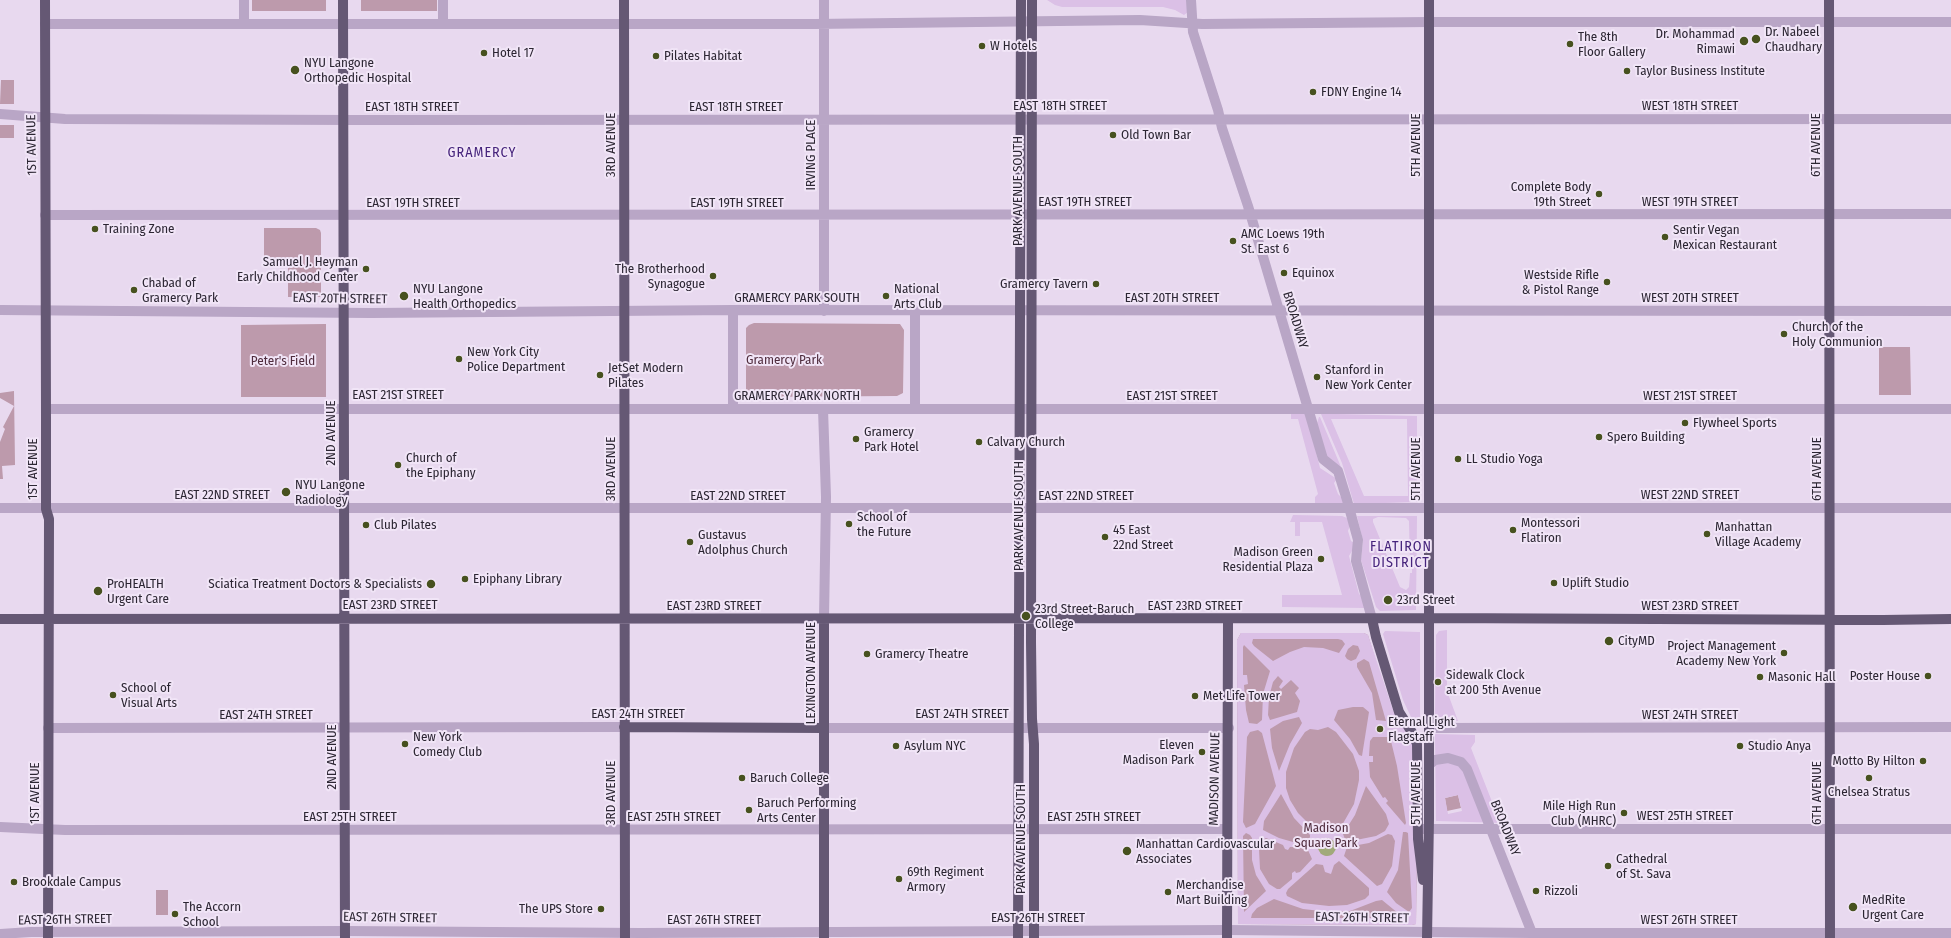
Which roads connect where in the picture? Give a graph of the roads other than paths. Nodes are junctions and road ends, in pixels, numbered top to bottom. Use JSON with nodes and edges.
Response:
{"nodes":[{"id":1,"x":45,"y":0,"type":"edge"},
{"id":2,"x":244,"y":0,"type":"edge"},
{"id":3,"x":344,"y":0,"type":"edge"},
{"id":4,"x":443,"y":0,"type":"edge"},
{"id":5,"x":624,"y":0,"type":"edge"},
{"id":6,"x":824,"y":0,"type":"edge"},
{"id":7,"x":1021,"y":0,"type":"edge"},
{"id":8,"x":1032,"y":0,"type":"edge"},
{"id":9,"x":1191,"y":0,"type":"edge"},
{"id":10,"x":1429,"y":0,"type":"edge"},
{"id":11,"x":1829,"y":0,"type":"edge"},
{"id":12,"x":1026,"y":21,"type":"junction"},
{"id":13,"x":1430,"y":22,"type":"junction"},
{"id":14,"x":1829,"y":22,"type":"junction"},
{"id":15,"x":1951,"y":22,"type":"edge"},
{"id":16,"x":244,"y":23,"type":"junction"},
{"id":17,"x":344,"y":23,"type":"junction"},
{"id":18,"x":443,"y":23,"type":"junction"},
{"id":19,"x":624,"y":23,"type":"junction"},
{"id":20,"x":1192,"y":23,"type":"junction"},
{"id":21,"x":45,"y":24,"type":"junction"},
{"id":22,"x":824,"y":24,"type":"junction"},
{"id":23,"x":0,"y":114,"type":"edge"},
{"id":24,"x":45,"y":117,"type":"junction"},
{"id":25,"x":1951,"y":118,"type":"edge"},
{"id":26,"x":344,"y":119,"type":"junction"},
{"id":27,"x":824,"y":119,"type":"junction"},
{"id":28,"x":1021,"y":119,"type":"junction"},
{"id":29,"x":1220,"y":119,"type":"junction"},
{"id":30,"x":1428,"y":119,"type":"junction"},
{"id":31,"x":1829,"y":119,"type":"junction"},
{"id":32,"x":624,"y":120,"type":"junction"},
{"id":33,"x":1032,"y":120,"type":"junction"},
{"id":34,"x":1829,"y":214,"type":"junction"},
{"id":35,"x":1951,"y":214,"type":"edge"},
{"id":36,"x":45,"y":215,"type":"junction"},
{"id":37,"x":343,"y":215,"type":"junction"},
{"id":38,"x":624,"y":215,"type":"junction"},
{"id":39,"x":824,"y":215,"type":"junction"},
{"id":40,"x":1021,"y":215,"type":"junction"},
{"id":41,"x":1032,"y":215,"type":"junction"},
{"id":42,"x":1250,"y":215,"type":"junction"},
{"id":43,"x":1429,"y":215,"type":"junction"},
{"id":44,"x":0,"y":310,"type":"edge"},
{"id":45,"x":733,"y":310,"type":"junction"},
{"id":46,"x":1429,"y":310,"type":"junction"},
{"id":47,"x":46,"y":311,"type":"junction"},
{"id":48,"x":679,"y":311,"type":"joint"},
{"id":49,"x":824,"y":311,"type":"junction"},
{"id":50,"x":915,"y":311,"type":"junction"},
{"id":51,"x":1021,"y":311,"type":"junction"},
{"id":52,"x":1032,"y":311,"type":"junction"},
{"id":53,"x":1278,"y":311,"type":"junction"},
{"id":54,"x":1829,"y":311,"type":"junction"},
{"id":55,"x":1951,"y":311,"type":"edge"},
{"id":56,"x":344,"y":312,"type":"junction"},
{"id":57,"x":624,"y":312,"type":"junction"},
{"id":58,"x":624,"y":408,"type":"junction"},
{"id":59,"x":823,"y":408,"type":"junction"},
{"id":60,"x":46,"y":409,"type":"junction"},
{"id":61,"x":344,"y":409,"type":"junction"},
{"id":62,"x":678,"y":409,"type":"joint"},
{"id":63,"x":734,"y":409,"type":"junction"},
{"id":64,"x":915,"y":409,"type":"junction"},
{"id":65,"x":1026,"y":409,"type":"junction"},
{"id":66,"x":1309,"y":409,"type":"junction"},
{"id":67,"x":1429,"y":409,"type":"junction"},
{"id":68,"x":1830,"y":409,"type":"junction"},
{"id":69,"x":1951,"y":409,"type":"edge"},
{"id":70,"x":0,"y":508,"type":"edge"},
{"id":71,"x":344,"y":508,"type":"junction"},
{"id":72,"x":1830,"y":508,"type":"junction"},
{"id":73,"x":1951,"y":508,"type":"edge"},
{"id":74,"x":46,"y":509,"type":"junction"},
{"id":75,"x":624,"y":509,"type":"junction"},
{"id":76,"x":825,"y":509,"type":"junction"},
{"id":77,"x":1021,"y":509,"type":"junction"},
{"id":78,"x":1032,"y":509,"type":"junction"},
{"id":79,"x":1349,"y":509,"type":"junction"},
{"id":80,"x":1429,"y":509,"type":"junction"},
{"id":81,"x":0,"y":618,"type":"edge"},
{"id":82,"x":344,"y":618,"type":"junction"},
{"id":83,"x":1429,"y":618,"type":"junction"},
{"id":84,"x":48,"y":619,"type":"junction"},
{"id":85,"x":624,"y":619,"type":"junction"},
{"id":86,"x":824,"y":619,"type":"junction"},
{"id":87,"x":1018,"y":619,"type":"junction"},
{"id":88,"x":1032,"y":619,"type":"junction"},
{"id":89,"x":1228,"y":619,"type":"junction"},
{"id":90,"x":1372,"y":619,"type":"junction"},
{"id":91,"x":1830,"y":619,"type":"junction"},
{"id":92,"x":1951,"y":619,"type":"edge"},
{"id":93,"x":1018,"y":727,"type":"junction"},
{"id":94,"x":1032,"y":727,"type":"junction"},
{"id":95,"x":1830,"y":727,"type":"junction"},
{"id":96,"x":1951,"y":727,"type":"edge"},
{"id":97,"x":48,"y":728,"type":"junction"},
{"id":98,"x":344,"y":728,"type":"junction"},
{"id":99,"x":624,"y":728,"type":"junction"},
{"id":100,"x":824,"y":728,"type":"junction"},
{"id":101,"x":1229,"y":728,"type":"junction"},
{"id":102,"x":1429,"y":728,"type":"junction"},
{"id":103,"x":1429,"y":765,"type":"junction"},
{"id":104,"x":0,"y":827,"type":"edge"},
{"id":105,"x":48,"y":829,"type":"junction"},
{"id":106,"x":1418,"y":829,"type":"junction"},
{"id":107,"x":1429,"y":829,"type":"junction"},
{"id":108,"x":1492,"y":829,"type":"junction"},
{"id":109,"x":1830,"y":829,"type":"junction"},
{"id":110,"x":1951,"y":829,"type":"edge"},
{"id":111,"x":345,"y":830,"type":"junction"},
{"id":112,"x":625,"y":830,"type":"junction"},
{"id":113,"x":824,"y":830,"type":"junction"},
{"id":114,"x":1018,"y":830,"type":"junction"},
{"id":115,"x":1034,"y":830,"type":"junction"},
{"id":116,"x":1227,"y":830,"type":"junction"},
{"id":117,"x":1428,"y":902,"type":"junction"},
{"id":118,"x":1951,"y":933,"type":"edge"},
{"id":119,"x":0,"y":934,"type":"edge"},
{"id":120,"x":345,"y":934,"type":"edge"},
{"id":121,"x":1227,"y":934,"type":"edge"},
{"id":122,"x":48,"y":935,"type":"edge"},
{"id":123,"x":178,"y":935,"type":"edge"},
{"id":124,"x":625,"y":935,"type":"edge"},
{"id":125,"x":824,"y":935,"type":"edge"},
{"id":126,"x":1018,"y":935,"type":"edge"},
{"id":127,"x":1034,"y":935,"type":"edge"},
{"id":128,"x":1427,"y":935,"type":"edge"},
{"id":129,"x":1830,"y":935,"type":"edge"},
{"id":130,"x":1533,"y":936,"type":"edge"}],
"edges":[{"from":1,"to":21,"type":"main road","name":"1ST AVENUE"},
{"from":2,"to":16,"type":"street"},
{"from":3,"to":17,"type":"main road","name":"2ND AVENUE"},
{"from":4,"to":18,"type":"street"},
{"from":5,"to":19,"type":"main road","name":"3RD AVENUE"},
{"from":6,"to":22,"type":"street","name":"IRVING PLACE"},
{"from":7,"to":12,"type":"main road"},
{"from":8,"to":12,"type":"main road"},
{"from":9,"to":20,"type":"street","name":"BROADWAY"},
{"from":10,"to":13,"type":"main road","name":"5TH AVENUE"},
{"from":11,"to":14,"type":"main road","name":"6TH AVENUE"},
{"from":12,"to":20,"type":"street"},
{"from":12,"to":22,"type":"street"},
{"from":12,"to":28,"type":"main road","name":"PARK AVENUE SOUTH"},
{"from":12,"to":33,"type":"main road","name":"PARK AVENUE SOUTH"},
{"from":13,"to":14,"type":"street"},
{"from":13,"to":20,"type":"street"},
{"from":13,"to":30,"type":"main road","name":"5TH AVENUE"},
{"from":14,"to":15,"type":"street"},
{"from":14,"to":31,"type":"main road","name":"6TH AVENUE"},
{"from":16,"to":17,"type":"street"},
{"from":16,"to":21,"type":"street"},
{"from":17,"to":18,"type":"street"},
{"from":17,"to":26,"type":"main road","name":"2ND AVENUE"},
{"from":18,"to":19,"type":"street"},
{"from":19,"to":22,"type":"street"},
{"from":19,"to":32,"type":"main road","name":"3RD AVENUE"},
{"from":20,"to":29,"type":"street","name":"BROADWAY"},
{"from":21,"to":24,"type":"main road","name":"1ST AVENUE"},
{"from":22,"to":27,"type":"street","name":"IRVING PLACE"},
{"from":23,"to":24,"type":"street","name":"EAST 18TH STREET"},
{"from":24,"to":26,"type":"street","name":"EAST 18TH STREET"},
{"from":24,"to":36,"type":"main road","name":"1ST AVENUE"},
{"from":25,"to":31,"type":"street","name":"WEST 18TH STREET"},
{"from":26,"to":32,"type":"street","name":"EAST 18TH STREET"},
{"from":26,"to":37,"type":"main road","name":"2ND AVENUE"},
{"from":27,"to":28,"type":"street","name":"EAST 18TH STREET"},
{"from":27,"to":32,"type":"street","name":"EAST 18TH STREET"},
{"from":27,"to":39,"type":"street","name":"IRVING PLACE"},
{"from":28,"to":33,"type":"street","name":"EAST 18TH STREET"},
{"from":28,"to":40,"type":"main road","name":"PARK AVENUE SOUTH"},
{"from":29,"to":30,"type":"street","name":"EAST 18TH STREET"},
{"from":29,"to":33,"type":"street","name":"EAST 18TH STREET"},
{"from":29,"to":42,"type":"street","name":"BROADWAY"},
{"from":30,"to":31,"type":"street","name":"WEST 18TH STREET"},
{"from":30,"to":43,"type":"main road","name":"5TH AVENUE"},
{"from":31,"to":34,"type":"main road","name":"6TH AVENUE"},
{"from":32,"to":38,"type":"main road","name":"3RD AVENUE"},
{"from":33,"to":41,"type":"main road","name":"PARK AVENUE SOUTH"},
{"from":34,"to":35,"type":"street","name":"WEST 19TH STREET"},
{"from":34,"to":43,"type":"street","name":"WEST 19TH STREET"},
{"from":34,"to":54,"type":"main road","name":"6TH AVENUE"},
{"from":36,"to":37,"type":"street","name":"EAST 19TH STREET"},
{"from":36,"to":47,"type":"main road","name":"1ST AVENUE"},
{"from":37,"to":38,"type":"street","name":"EAST 19TH STREET"},
{"from":37,"to":56,"type":"main road","name":"2ND AVENUE"},
{"from":38,"to":39,"type":"street","name":"EAST 19TH STREET"},
{"from":38,"to":57,"type":"main road","name":"3RD AVENUE"},
{"from":39,"to":40,"type":"street","name":"EAST 19TH STREET"},
{"from":39,"to":49,"type":"street","name":"IRVING PLACE"},
{"from":40,"to":41,"type":"street","name":"EAST 19TH STREET"},
{"from":40,"to":51,"type":"main road","name":"PARK AVENUE SOUTH"},
{"from":41,"to":42,"type":"street","name":"EAST 19TH STREET"},
{"from":41,"to":52,"type":"main road","name":"PARK AVENUE SOUTH"},
{"from":42,"to":43,"type":"street","name":"EAST 19TH STREET"},
{"from":42,"to":53,"type":"street","name":"BROADWAY"},
{"from":43,"to":46,"type":"main road","name":"5TH AVENUE"},
{"from":44,"to":47,"type":"street","name":"EAST 20TH STREET"},
{"from":45,"to":48,"type":"street","name":"GRAMERCY PARK SOUTH"},
{"from":45,"to":49,"type":"street","name":"GRAMERCY PARK SOUTH"},
{"from":45,"to":63,"type":"street"},
{"from":46,"to":53,"type":"street","name":"EAST 20TH STREET"},
{"from":46,"to":54,"type":"street","name":"WEST 20TH STREET"},
{"from":46,"to":67,"type":"main road","name":"5TH AVENUE"},
{"from":47,"to":56,"type":"street","name":"EAST 20TH STREET"},
{"from":47,"to":60,"type":"main road","name":"1ST AVENUE"},
{"from":48,"to":57,"type":"street","name":"EAST 20TH STREET"},
{"from":49,"to":50,"type":"street","name":"GRAMERCY PARK SOUTH"},
{"from":50,"to":51,"type":"street","name":"EAST 20TH STREET"},
{"from":50,"to":64,"type":"street"},
{"from":51,"to":52,"type":"street","name":"EAST 20TH STREET"},
{"from":51,"to":65,"type":"main road","name":"PARK AVENUE SOUTH"},
{"from":52,"to":53,"type":"street","name":"EAST 20TH STREET"},
{"from":52,"to":65,"type":"main road","name":"PARK AVENUE SOUTH"},
{"from":53,"to":66,"type":"street","name":"BROADWAY"},
{"from":54,"to":55,"type":"street","name":"WEST 20TH STREET"},
{"from":54,"to":68,"type":"main road","name":"6TH AVENUE"},
{"from":56,"to":57,"type":"street","name":"EAST 20TH STREET"},
{"from":56,"to":61,"type":"main road","name":"2ND AVENUE"},
{"from":57,"to":58,"type":"main road","name":"3RD AVENUE"},
{"from":58,"to":61,"type":"street","name":"EAST 21ST STREET"},
{"from":58,"to":62,"type":"street","name":"EAST 21ST STREET"},
{"from":58,"to":75,"type":"main road","name":"3RD AVENUE"},
{"from":59,"to":63,"type":"street","name":"GRAMERCY PARK NORTH"},
{"from":59,"to":64,"type":"street","name":"GRAMERCY PARK NORTH"},
{"from":59,"to":76,"type":"street","name":"LEXINGTON AVENUE"},
{"from":60,"to":61,"type":"street","name":"EAST 21ST STREET"},
{"from":60,"to":74,"type":"main road","name":"1ST AVENUE"},
{"from":61,"to":71,"type":"main road","name":"2ND AVENUE"},
{"from":62,"to":63,"type":"street","name":"GRAMERCY PARK NORTH"},
{"from":64,"to":65,"type":"street","name":"EAST 21ST STREET"},
{"from":65,"to":66,"type":"street","name":"EAST 21ST STREET"},
{"from":65,"to":77,"type":"main road","name":"PARK AVENUE SOUTH"},
{"from":65,"to":78,"type":"main road","name":"PARK AVENUE SOUTH"},
{"from":66,"to":67,"type":"street","name":"EAST 21ST STREET"},
{"from":66,"to":79,"type":"street","name":"BROADWAY"},
{"from":67,"to":68,"type":"street","name":"WEST 21ST STREET"},
{"from":67,"to":80,"type":"main road","name":"5TH AVENUE"},
{"from":68,"to":69,"type":"street","name":"WEST 21ST STREET"},
{"from":68,"to":72,"type":"main road","name":"6TH AVENUE"},
{"from":70,"to":74,"type":"street","name":"EAST 22ND STREET"},
{"from":71,"to":74,"type":"street","name":"EAST 22ND STREET"},
{"from":71,"to":75,"type":"street","name":"EAST 22ND STREET"},
{"from":71,"to":82,"type":"main road","name":"2ND AVENUE"},
{"from":72,"to":73,"type":"street","name":"WEST 22ND STREET"},
{"from":72,"to":80,"type":"street","name":"WEST 22ND STREET"},
{"from":72,"to":91,"type":"main road","name":"6TH AVENUE"},
{"from":74,"to":84,"type":"main road","name":"1ST AVENUE"},
{"from":75,"to":76,"type":"street","name":"EAST 22ND STREET"},
{"from":75,"to":85,"type":"main road","name":"3RD AVENUE"},
{"from":76,"to":77,"type":"street","name":"EAST 22ND STREET"},
{"from":76,"to":86,"type":"street","name":"LEXINGTON AVENUE"},
{"from":77,"to":78,"type":"street","name":"EAST 22ND STREET"},
{"from":77,"to":87,"type":"main road","name":"PARK AVENUE SOUTH"},
{"from":78,"to":79,"type":"street","name":"EAST 22ND STREET"},
{"from":78,"to":88,"type":"main road","name":"PARK AVENUE SOUTH"},
{"from":79,"to":80,"type":"street","name":"EAST 22ND STREET"},
{"from":79,"to":90,"type":"street","name":"BROADWAY"},
{"from":80,"to":83,"type":"main road","name":"5TH AVENUE"},
{"from":81,"to":84,"type":"main road","name":"EAST 23RD STREET"},
{"from":82,"to":84,"type":"main road","name":"EAST 23RD STREET"},
{"from":82,"to":85,"type":"main road","name":"EAST 23RD STREET"},
{"from":82,"to":98,"type":"main road","name":"2ND AVENUE"},
{"from":83,"to":90,"type":"main road","name":"EAST 23RD STREET"},
{"from":83,"to":91,"type":"main road","name":"WEST 23RD STREET"},
{"from":83,"to":102,"type":"main road","name":"5TH AVENUE"},
{"from":84,"to":97,"type":"main road","name":"1ST AVENUE"},
{"from":85,"to":86,"type":"main road","name":"EAST 23RD STREET"},
{"from":85,"to":99,"type":"main road","name":"3RD AVENUE"},
{"from":86,"to":87,"type":"main road","name":"EAST 23RD STREET"},
{"from":86,"to":100,"type":"main road","name":"LEXINGTON AVENUE"},
{"from":87,"to":88,"type":"main road","name":"EAST 23RD STREET"},
{"from":87,"to":93,"type":"main road","name":"PARK AVENUE SOUTH"},
{"from":88,"to":89,"type":"main road","name":"EAST 23RD STREET"},
{"from":88,"to":94,"type":"main road","name":"PARK AVENUE SOUTH"},
{"from":89,"to":90,"type":"main road","name":"EAST 23RD STREET"},
{"from":89,"to":101,"type":"main road","name":"MADISON AVENUE"},
{"from":90,"to":106,"type":"main road"},
{"from":91,"to":92,"type":"main road","name":"WEST 23RD STREET"},
{"from":91,"to":95,"type":"main road","name":"6TH AVENUE"},
{"from":93,"to":94,"type":"street","name":"EAST 24TH STREET"},
{"from":93,"to":100,"type":"street","name":"EAST 24TH STREET"},
{"from":93,"to":114,"type":"main road","name":"PARK AVENUE SOUTH"},
{"from":94,"to":101,"type":"street","name":"EAST 24TH STREET"},
{"from":94,"to":115,"type":"main road","name":"PARK AVENUE SOUTH"},
{"from":95,"to":96,"type":"street","name":"WEST 24TH STREET"},
{"from":95,"to":102,"type":"street","name":"WEST 24TH STREET"},
{"from":95,"to":109,"type":"main road","name":"6TH AVENUE"},
{"from":97,"to":98,"type":"street","name":"EAST 24TH STREET"},
{"from":97,"to":105,"type":"main road","name":"1ST AVENUE"},
{"from":98,"to":99,"type":"street","name":"EAST 24TH STREET"},
{"from":98,"to":111,"type":"main road","name":"2ND AVENUE"},
{"from":99,"to":100,"type":"main road","name":"EAST 24TH STREET"},
{"from":99,"to":112,"type":"main road","name":"3RD AVENUE"},
{"from":100,"to":113,"type":"main road","name":"LEXINGTON AVENUE"},
{"from":101,"to":116,"type":"main road","name":"MADISON AVENUE"},
{"from":102,"to":103,"type":"main road","name":"5TH AVENUE"},
{"from":103,"to":107,"type":"main road","name":"5TH AVENUE"},
{"from":103,"to":108,"type":"street","name":"BROADWAY"},
{"from":104,"to":105,"type":"street","name":"EAST 25TH STREET"},
{"from":105,"to":111,"type":"street","name":"EAST 25TH STREET"},
{"from":105,"to":122,"type":"main road","name":"1ST AVENUE"},
{"from":106,"to":107,"type":"street","name":"WEST 25TH STREET"},
{"from":106,"to":117,"type":"main road"},
{"from":107,"to":108,"type":"street","name":"WEST 25TH STREET"},
{"from":107,"to":117,"type":"main road","name":"5TH AVENUE"},
{"from":108,"to":109,"type":"street","name":"WEST 25TH STREET"},
{"from":108,"to":130,"type":"street","name":"BROADWAY"},
{"from":109,"to":110,"type":"street","name":"WEST 25TH STREET"},
{"from":109,"to":129,"type":"main road","name":"6TH AVENUE"},
{"from":111,"to":112,"type":"street","name":"EAST 25TH STREET"},
{"from":111,"to":120,"type":"main road","name":"2ND AVENUE"},
{"from":112,"to":113,"type":"street","name":"EAST 25TH STREET"},
{"from":112,"to":124,"type":"main road","name":"3RD AVENUE"},
{"from":113,"to":114,"type":"street","name":"EAST 25TH STREET"},
{"from":113,"to":125,"type":"main road","name":"LEXINGTON AVENUE"},
{"from":114,"to":115,"type":"street","name":"EAST 25TH STREET"},
{"from":114,"to":126,"type":"main road","name":"PARK AVENUE SOUTH"},
{"from":115,"to":116,"type":"street","name":"EAST 25TH STREET"},
{"from":115,"to":127,"type":"main road","name":"PARK AVENUE SOUTH"},
{"from":116,"to":121,"type":"main road","name":"MADISON AVENUE"},
{"from":117,"to":128,"type":"main road","name":"5TH AVENUE"},
{"from":118,"to":129,"type":"street","name":"WEST 26TH STREET"},
{"from":119,"to":122,"type":"street","name":"EAST 26TH STREET"},
{"from":120,"to":123,"type":"street","name":"EAST 26TH STREET"},
{"from":120,"to":124,"type":"street","name":"EAST 26TH STREET"},
{"from":121,"to":127,"type":"street","name":"EAST 26TH STREET"},
{"from":121,"to":128,"type":"street","name":"EAST 26TH STREET"},
{"from":122,"to":123,"type":"street","name":"EAST 26TH STREET"},
{"from":124,"to":125,"type":"street","name":"EAST 26TH STREET"},
{"from":125,"to":126,"type":"street","name":"EAST 26TH STREET"},
{"from":126,"to":127,"type":"street","name":"EAST 26TH STREET"},
{"from":128,"to":130,"type":"street","name":"WEST 26TH STREET"},
{"from":129,"to":130,"type":"street","name":"WEST 26TH STREET"}]}
